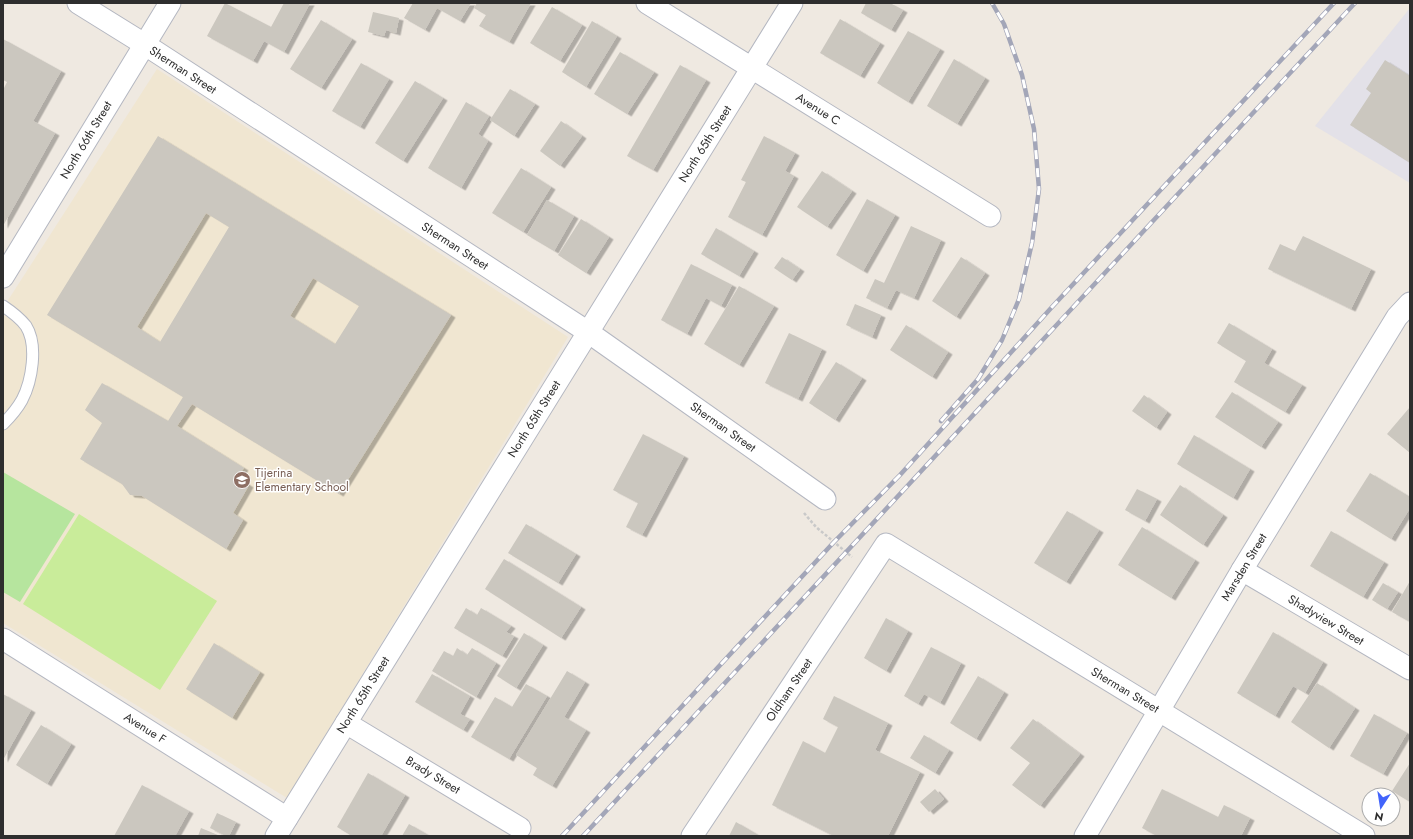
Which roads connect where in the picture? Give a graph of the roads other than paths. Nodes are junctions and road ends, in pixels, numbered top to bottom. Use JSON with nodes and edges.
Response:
{"nodes":[{"id":1,"x":78,"y":3,"type":"edge"},
{"id":2,"x":170,"y":3,"type":"edge"},
{"id":3,"x":647,"y":3,"type":"edge"},
{"id":4,"x":792,"y":3,"type":"edge"},
{"id":5,"x":144,"y":44,"type":"junction"},
{"id":6,"x":752,"y":68,"type":"junction"},
{"id":7,"x":990,"y":216,"type":"dead end"},
{"id":8,"x":3,"y":277,"type":"edge"},
{"id":9,"x":1410,"y":304,"type":"edge"},
{"id":10,"x":3,"y":306,"type":"edge"},
{"id":11,"x":588,"y":332,"type":"junction"},
{"id":12,"x":3,"y":424,"type":"edge"},
{"id":13,"x":825,"y":499,"type":"dead end"},
{"id":14,"x":886,"y":544,"type":"joint"},
{"id":15,"x":1242,"y":570,"type":"junction"},
{"id":16,"x":3,"y":639,"type":"edge"},
{"id":17,"x":1410,"y":670,"type":"edge"},
{"id":18,"x":1160,"y":710,"type":"junction"},
{"id":19,"x":346,"y":723,"type":"junction"},
{"id":20,"x":288,"y":818,"type":"junction"},
{"id":21,"x":520,"y":828,"type":"dead end"},
{"id":22,"x":276,"y":836,"type":"edge"},
{"id":23,"x":692,"y":836,"type":"edge"},
{"id":24,"x":1085,"y":836,"type":"edge"},
{"id":25,"x":1364,"y":836,"type":"edge"}],
"edges":[{"from":1,"to":5,"type":"street","name":"Sherman Street"},
{"from":2,"to":5,"type":"street","name":"North 66th Street"},
{"from":3,"to":6,"type":"street","name":"Avenue C"},
{"from":4,"to":6,"type":"street","name":"North 65th Street"},
{"from":5,"to":8,"type":"street","name":"North 66th Street"},
{"from":5,"to":11,"type":"street","name":"Sherman Street"},
{"from":6,"to":7,"type":"street","name":"Avenue C"},
{"from":6,"to":11,"type":"street","name":"North 65th Street"},
{"from":9,"to":15,"type":"street","name":"Marsden Street"},
{"from":10,"to":12,"type":"lane"},
{"from":11,"to":13,"type":"street","name":"Sherman Street"},
{"from":11,"to":19,"type":"street","name":"North 65th Street"},
{"from":14,"to":18,"type":"street","name":"Sherman Street"},
{"from":14,"to":23,"type":"street","name":"Oldham Street"},
{"from":15,"to":17,"type":"street","name":"Shadyview Street"},
{"from":15,"to":18,"type":"street","name":"Marsden Street"},
{"from":16,"to":20,"type":"street","name":"Avenue F"},
{"from":18,"to":24,"type":"street","name":"Marsden Street"},
{"from":18,"to":25,"type":"street","name":"Sherman Street"},
{"from":19,"to":20,"type":"street","name":"North 65th Street"},
{"from":19,"to":21,"type":"street","name":"Brady Street"},
{"from":20,"to":22,"type":"street","name":"North 65th Street"}]}
